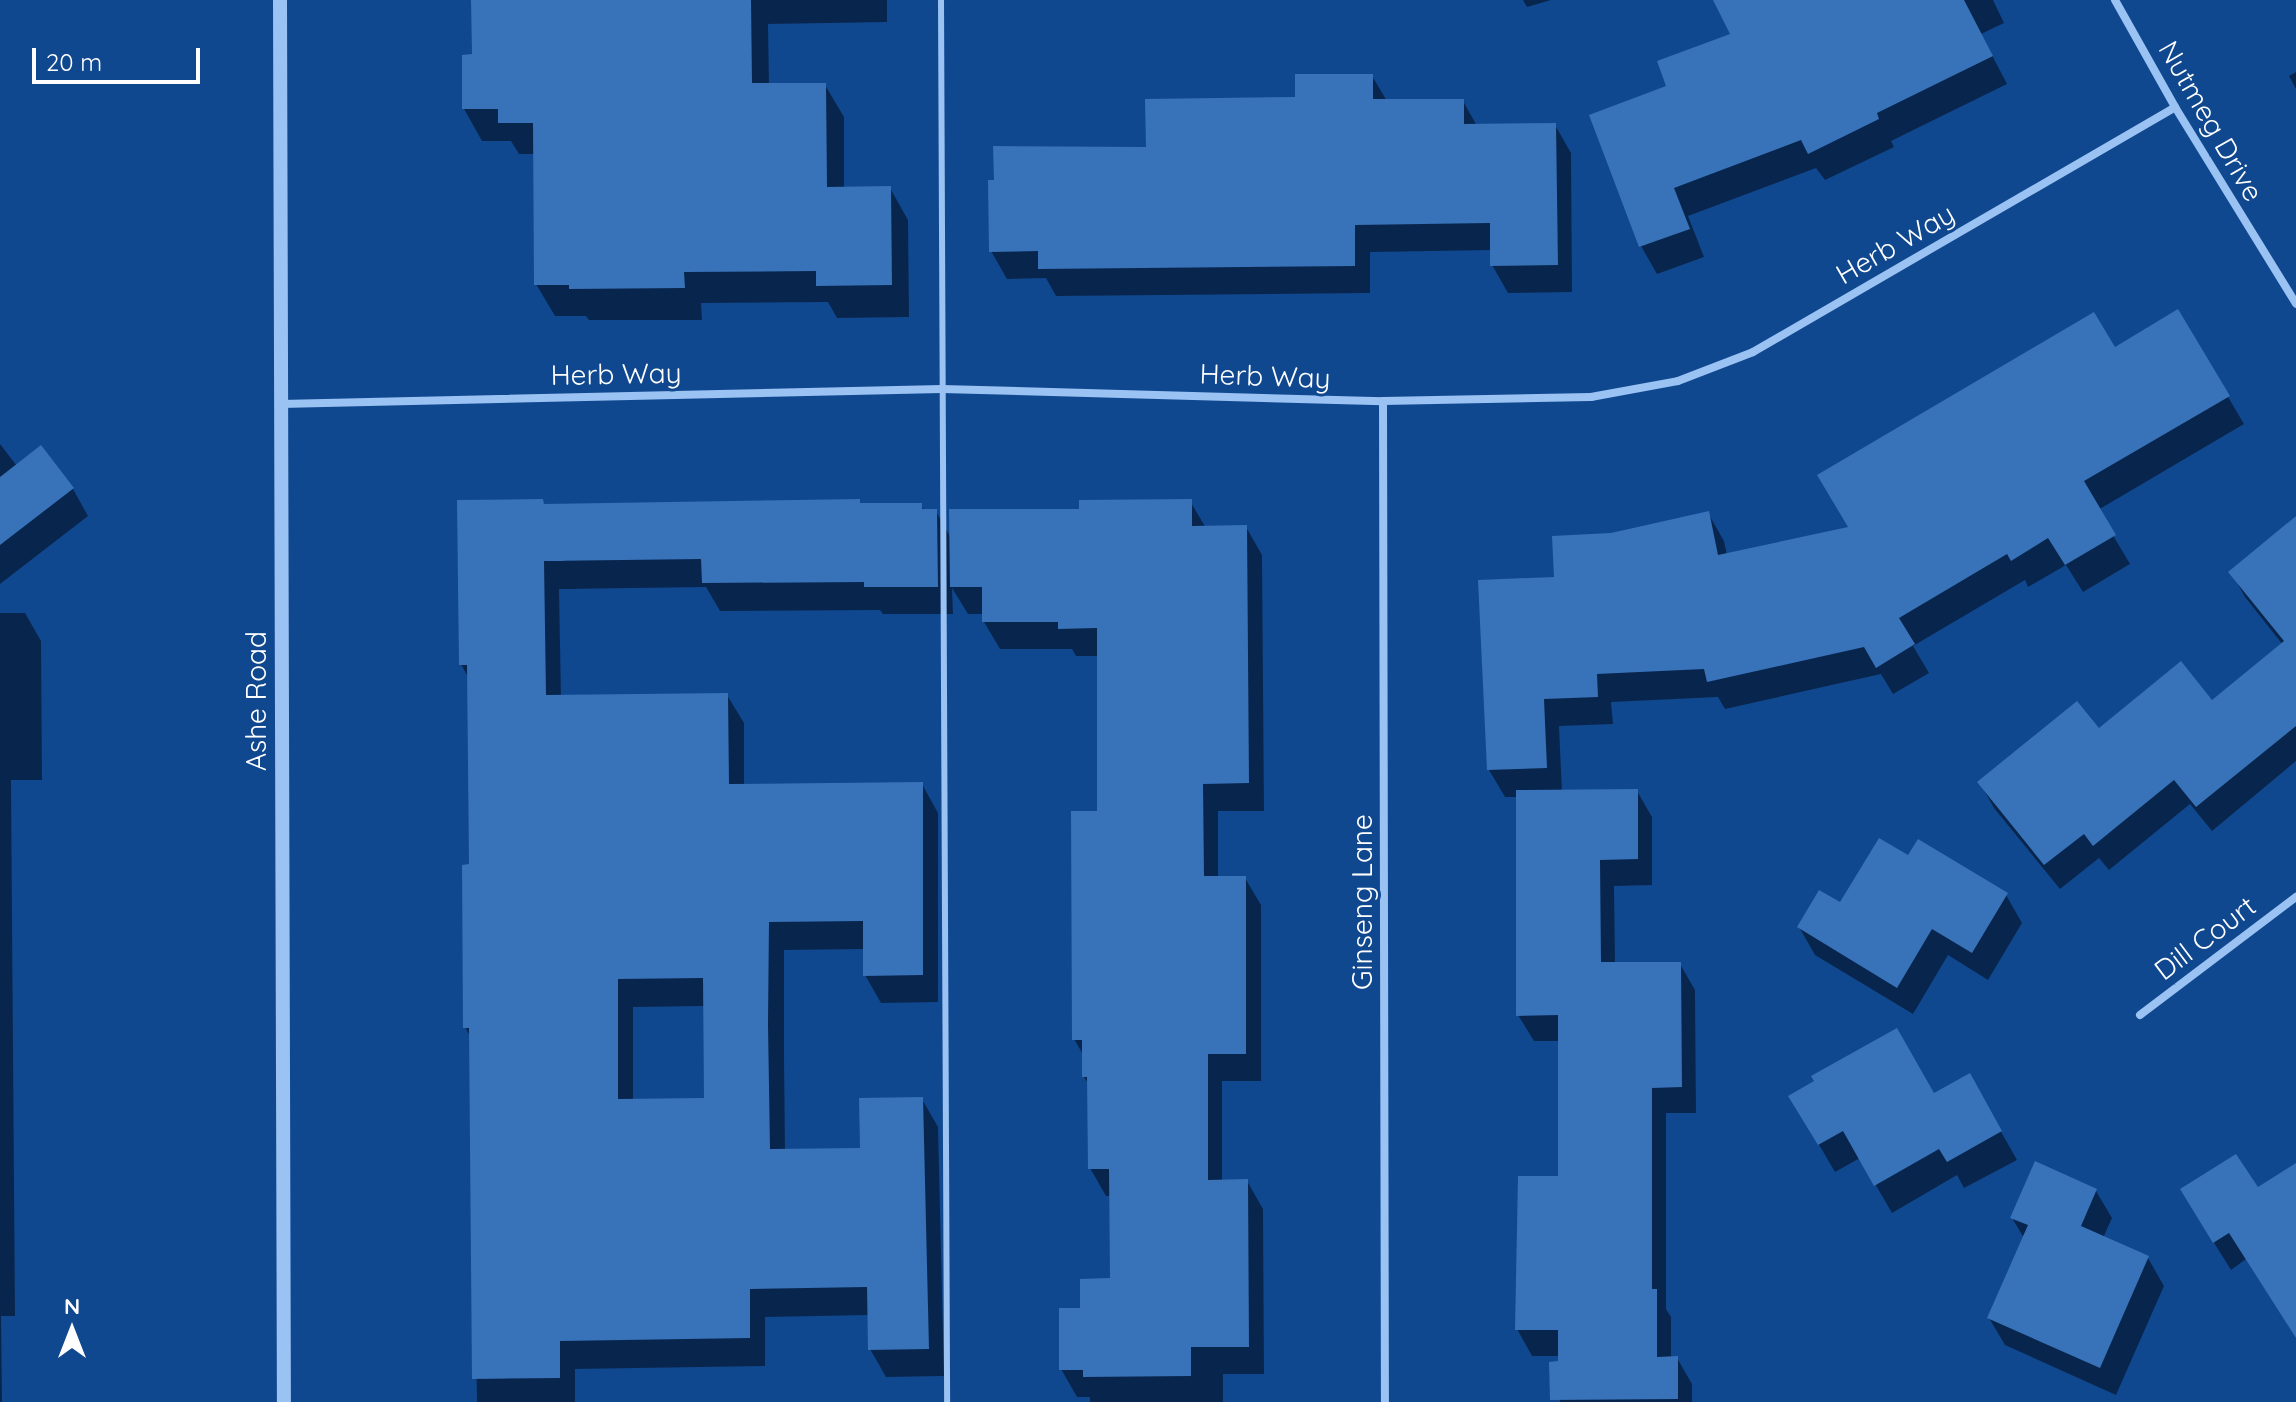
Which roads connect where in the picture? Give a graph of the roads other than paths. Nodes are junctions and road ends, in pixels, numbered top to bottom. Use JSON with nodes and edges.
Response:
{"nodes":[{"id":1,"x":280,"y":0,"type":"edge"},
{"id":2,"x":941,"y":0,"type":"edge"},
{"id":3,"x":2115,"y":0,"type":"edge"},
{"id":4,"x":2175,"y":107,"type":"junction"},
{"id":5,"x":2296,"y":304,"type":"edge"},
{"id":6,"x":942,"y":389,"type":"junction"},
{"id":7,"x":1383,"y":401,"type":"junction"},
{"id":8,"x":281,"y":404,"type":"junction"},
{"id":9,"x":2296,"y":897,"type":"edge"},
{"id":10,"x":2140,"y":1015,"type":"dead end"},
{"id":11,"x":284,"y":1402,"type":"edge"},
{"id":12,"x":947,"y":1402,"type":"edge"},
{"id":13,"x":1385,"y":1402,"type":"edge"}],
"edges":[{"from":1,"to":8,"type":"street","name":"Ashe Road"},
{"from":2,"to":6,"type":"lane"},
{"from":3,"to":4,"type":"street","name":"Nutmeg Drive"},
{"from":4,"to":5,"type":"street","name":"Nutmeg Drive"},
{"from":4,"to":7,"type":"street","name":"Herb Way"},
{"from":6,"to":7,"type":"street","name":"Herb Way"},
{"from":6,"to":8,"type":"street","name":"Herb Way"},
{"from":6,"to":12,"type":"lane"},
{"from":7,"to":13,"type":"street","name":"Ginseng Lane"},
{"from":8,"to":11,"type":"street","name":"Ashe Road"},
{"from":9,"to":10,"type":"street","name":"Dill Court"}]}
